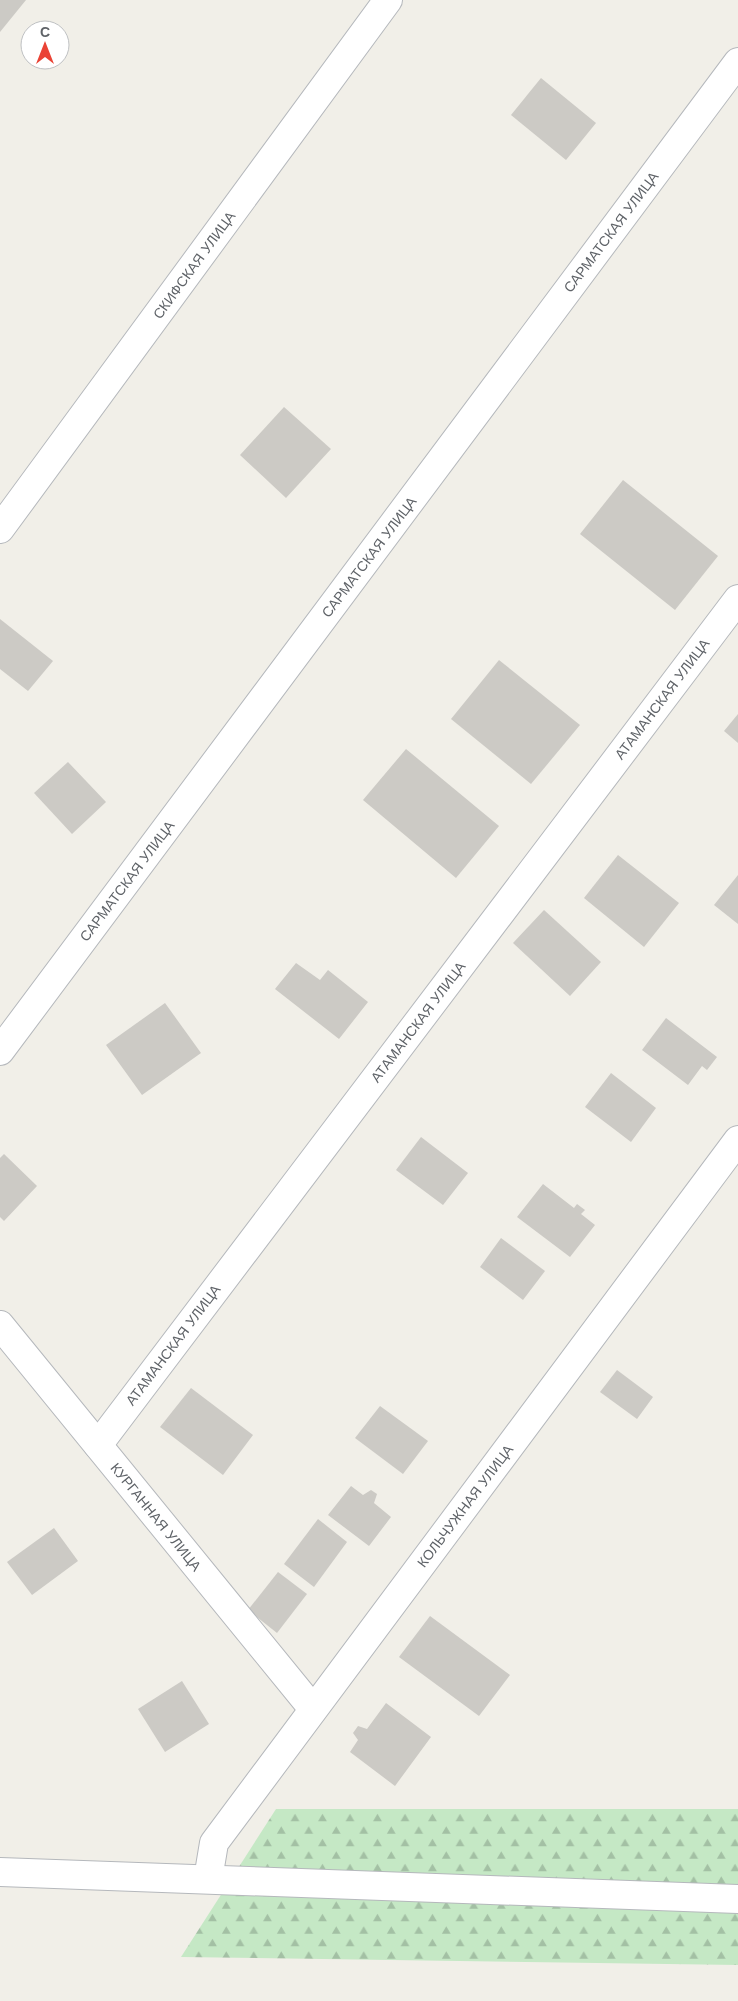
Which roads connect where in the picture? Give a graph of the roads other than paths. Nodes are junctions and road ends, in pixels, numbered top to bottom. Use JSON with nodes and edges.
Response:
{"nodes":[{"id":1,"x":388,"y":0,"type":"edge"},
{"id":2,"x":738,"y":62,"type":"edge"},
{"id":3,"x":0,"y":529,"type":"edge"},
{"id":4,"x":738,"y":599,"type":"edge"},
{"id":5,"x":0,"y":1051,"type":"edge"},
{"id":6,"x":738,"y":1140,"type":"edge"},
{"id":7,"x":0,"y":1325,"type":"edge"},
{"id":8,"x":98,"y":1445,"type":"junction"},
{"id":9,"x":313,"y":1709,"type":"junction"},
{"id":10,"x":0,"y":1872,"type":"edge"},
{"id":11,"x":208,"y":1879,"type":"junction"},
{"id":12,"x":738,"y":1899,"type":"edge"}],
"edges":[{"from":1,"to":3,"type":"street","name":"СКИФСКАЯ УЛИЦА"},
{"from":2,"to":5,"type":"street","name":"САРМАТСКАЯ УЛИЦА"},
{"from":4,"to":8,"type":"street","name":"АТАМАНСКАЯ УЛИЦА"},
{"from":6,"to":9,"type":"street","name":"КОЛЬЧУЖНАЯ УЛИЦА"},
{"from":7,"to":8,"type":"street","name":"КУРГАННАЯ УЛИЦА"},
{"from":8,"to":9,"type":"street","name":"КУРГАННАЯ УЛИЦА"},
{"from":9,"to":11,"type":"street","name":"КОЛЬЧУЖНАЯ УЛИЦА"},
{"from":10,"to":11,"type":"street"},
{"from":11,"to":12,"type":"street"}]}
